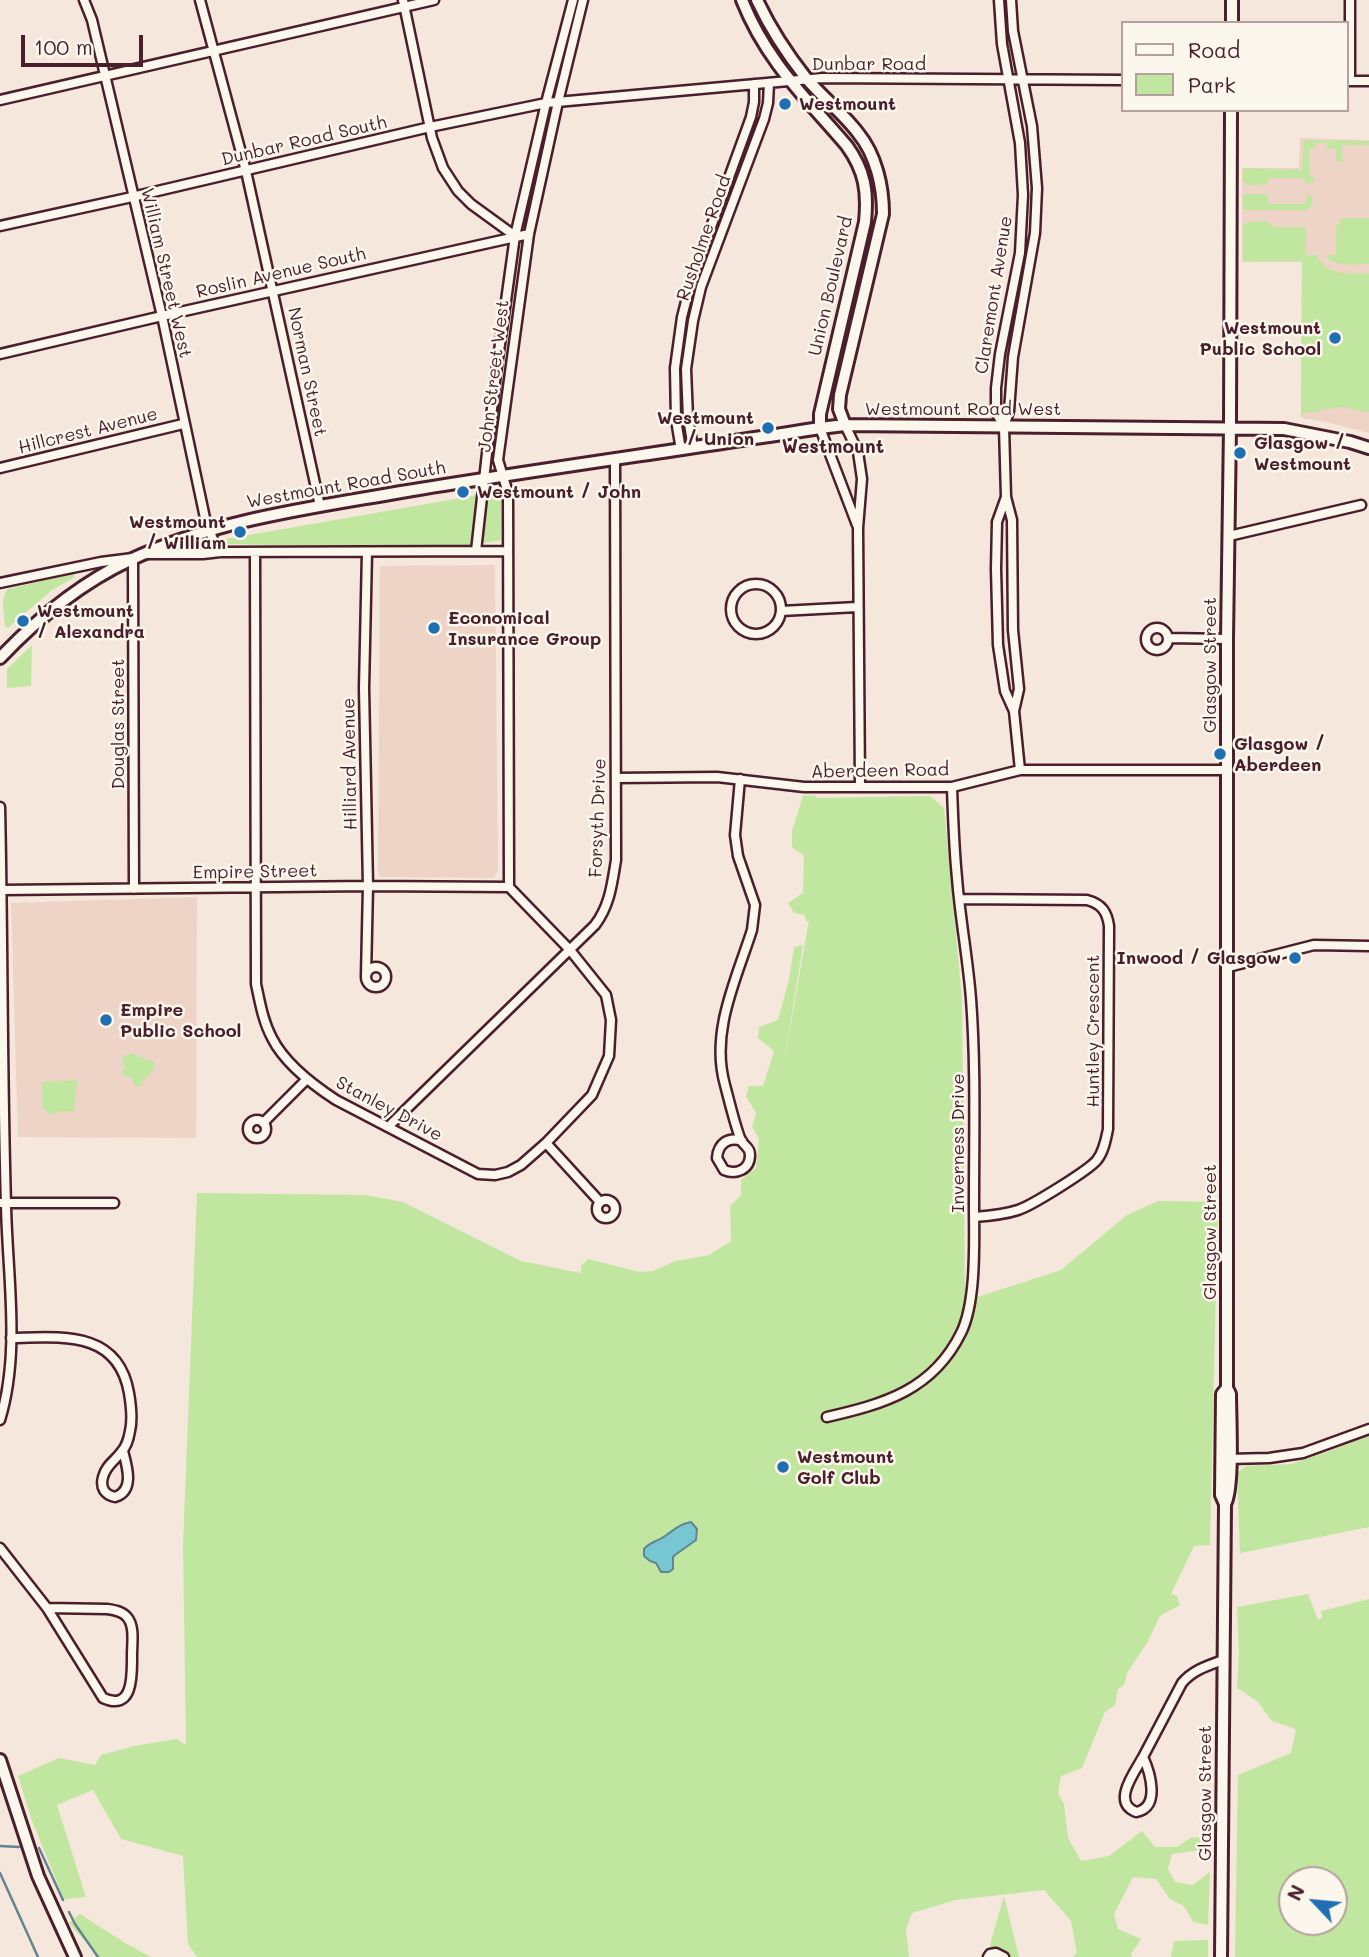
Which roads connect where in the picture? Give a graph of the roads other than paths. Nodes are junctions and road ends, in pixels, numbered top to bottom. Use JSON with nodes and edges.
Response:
{"nodes":[{"id":1,"x":84,"y":0,"type":"edge"},
{"id":2,"x":200,"y":0,"type":"edge"},
{"id":3,"x":434,"y":0,"type":"edge"},
{"id":4,"x":573,"y":0,"type":"edge"},
{"id":5,"x":583,"y":0,"type":"edge"},
{"id":6,"x":742,"y":0,"type":"edge"},
{"id":7,"x":757,"y":0,"type":"edge"},
{"id":8,"x":999,"y":0,"type":"edge"},
{"id":9,"x":1011,"y":0,"type":"edge"},
{"id":10,"x":1233,"y":0,"type":"edge"},
{"id":11,"x":1350,"y":0,"type":"edge"},
{"id":12,"x":404,"y":3,"type":"edge"},
{"id":13,"x":1232,"y":21,"type":"edge"},
{"id":14,"x":215,"y":51,"type":"junction"},
{"id":15,"x":104,"y":76,"type":"junction"},
{"id":16,"x":1009,"y":79,"type":"junction"},
{"id":17,"x":1021,"y":79,"type":"junction"},
{"id":18,"x":1120,"y":79,"type":"edge"},
{"id":19,"x":790,"y":80,"type":"junction"},
{"id":20,"x":807,"y":80,"type":"junction"},
{"id":21,"x":1348,"y":80,"type":"edge"},
{"id":22,"x":1369,"y":80,"type":"edge"},
{"id":23,"x":769,"y":83,"type":"junction"},
{"id":24,"x":754,"y":84,"type":"junction"},
{"id":25,"x":617,"y":97,"type":"joint"},
{"id":26,"x":0,"y":100,"type":"edge"},
{"id":27,"x":558,"y":102,"type":"junction"},
{"id":28,"x":546,"y":103,"type":"junction"},
{"id":29,"x":1231,"y":112,"type":"edge"},
{"id":30,"x":430,"y":127,"type":"junction"},
{"id":31,"x":246,"y":171,"type":"junction"},
{"id":32,"x":132,"y":197,"type":"junction"},
{"id":33,"x":0,"y":226,"type":"edge"},
{"id":34,"x":529,"y":234,"type":"junction"},
{"id":35,"x":515,"y":236,"type":"junction"},
{"id":36,"x":273,"y":291,"type":"junction"},
{"id":37,"x":162,"y":316,"type":"junction"},
{"id":38,"x":0,"y":355,"type":"edge"},
{"id":39,"x":183,"y":424,"type":"junction"},
{"id":40,"x":845,"y":425,"type":"junction"},
{"id":41,"x":1004,"y":427,"type":"junction"},
{"id":42,"x":1230,"y":427,"type":"junction"},
{"id":43,"x":820,"y":428,"type":"junction"},
{"id":44,"x":693,"y":448,"type":"junction"},
{"id":45,"x":1369,"y":448,"type":"edge"},
{"id":46,"x":681,"y":450,"type":"junction"},
{"id":47,"x":615,"y":460,"type":"junction"},
{"id":48,"x":0,"y":468,"type":"edge"},
{"id":49,"x":559,"y":468,"type":"joint"},
{"id":50,"x":504,"y":475,"type":"junction"},
{"id":51,"x":485,"y":478,"type":"junction"},
{"id":52,"x":1006,"y":497,"type":"junction"},
{"id":53,"x":1361,"y":505,"type":"dead end"},
{"id":54,"x":320,"y":506,"type":"junction"},
{"id":55,"x":858,"y":527,"type":"junction"},
{"id":56,"x":209,"y":530,"type":"junction"},
{"id":57,"x":1228,"y":536,"type":"junction"},
{"id":58,"x":476,"y":551,"type":"junction"},
{"id":59,"x":508,"y":551,"type":"junction"},
{"id":60,"x":220,"y":552,"type":"junction"},
{"id":61,"x":256,"y":552,"type":"junction"},
{"id":62,"x":367,"y":552,"type":"junction"},
{"id":63,"x":145,"y":554,"type":"junction"},
{"id":64,"x":133,"y":558,"type":"junction"},
{"id":65,"x":0,"y":583,"type":"edge"},
{"id":66,"x":858,"y":607,"type":"junction"},
{"id":67,"x":781,"y":611,"type":"junction"},
{"id":68,"x":1168,"y":638,"type":"dead end"},
{"id":69,"x":1227,"y":639,"type":"junction"},
{"id":70,"x":0,"y":658,"type":"edge"},
{"id":71,"x":1014,"y":711,"type":"junction"},
{"id":72,"x":1020,"y":770,"type":"junction"},
{"id":73,"x":1227,"y":770,"type":"junction"},
{"id":74,"x":617,"y":778,"type":"junction"},
{"id":75,"x":740,"y":779,"type":"junction"},
{"id":76,"x":860,"y":786,"type":"junction"},
{"id":77,"x":951,"y":788,"type":"junction"},
{"id":78,"x":0,"y":807,"type":"edge"},
{"id":79,"x":368,"y":886,"type":"junction"},
{"id":80,"x":509,"y":887,"type":"junction"},
{"id":81,"x":256,"y":888,"type":"junction"},
{"id":82,"x":134,"y":889,"type":"junction"},
{"id":83,"x":2,"y":890,"type":"junction"},
{"id":84,"x":959,"y":899,"type":"junction"},
{"id":85,"x":1369,"y":946,"type":"edge"},
{"id":86,"x":570,"y":950,"type":"junction"},
{"id":87,"x":1228,"y":967,"type":"junction"},
{"id":88,"x":366,"y":976,"type":"dead end"},
{"id":89,"x":307,"y":1079,"type":"junction"},
{"id":90,"x":263,"y":1123,"type":"dead end"},
{"id":91,"x":388,"y":1127,"type":"junction"},
{"id":92,"x":741,"y":1141,"type":"junction"},
{"id":93,"x":546,"y":1143,"type":"junction"},
{"id":94,"x":600,"y":1202,"type":"dead end"},
{"id":95,"x":3,"y":1203,"type":"edge"},
{"id":96,"x":114,"y":1203,"type":"dead end"},
{"id":97,"x":974,"y":1217,"type":"junction"},
{"id":98,"x":11,"y":1338,"type":"junction"},
{"id":99,"x":827,"y":1417,"type":"dead end"},
{"id":100,"x":0,"y":1420,"type":"edge"},
{"id":101,"x":1369,"y":1429,"type":"edge"},
{"id":102,"x":123,"y":1451,"type":"junction"},
{"id":103,"x":1226,"y":1459,"type":"junction"},
{"id":104,"x":0,"y":1548,"type":"edge"},
{"id":105,"x":47,"y":1608,"type":"junction"},
{"id":106,"x":1223,"y":1660,"type":"junction"},
{"id":107,"x":1143,"y":1757,"type":"junction"},
{"id":108,"x":0,"y":1760,"type":"edge"},
{"id":109,"x":75,"y":1957,"type":"edge"},
{"id":110,"x":988,"y":1957,"type":"edge"},
{"id":111,"x":1004,"y":1957,"type":"edge"},
{"id":112,"x":1221,"y":1957,"type":"edge"}],
"edges":[{"from":1,"to":15,"type":"street","name":"William Street West"},
{"from":2,"to":14,"type":"street","name":"Norman Street"},
{"from":3,"to":12,"type":"street"},
{"from":4,"to":28,"type":"street","name":"John Street West"},
{"from":5,"to":27,"type":"street","name":"John Street West"},
{"from":6,"to":19,"type":"street","name":"Union Boulevard"},
{"from":7,"to":20,"type":"street","name":"Union Boulevard"},
{"from":8,"to":16,"type":"street","name":"Claremont Avenue"},
{"from":9,"to":17,"type":"street","name":"Claremont Avenue"},
{"from":10,"to":13,"type":"street"},
{"from":11,"to":21,"type":"street"},
{"from":12,"to":14,"type":"street"},
{"from":12,"to":30,"type":"street"},
{"from":14,"to":15,"type":"street"},
{"from":14,"to":31,"type":"street","name":"Norman Street"},
{"from":15,"to":26,"type":"street"},
{"from":15,"to":32,"type":"street","name":"William Street West"},
{"from":16,"to":17,"type":"street","name":"Dunbar Road"},
{"from":16,"to":20,"type":"street","name":"Dunbar Road"},
{"from":16,"to":41,"type":"street","name":"Claremont Avenue"},
{"from":17,"to":18,"type":"street","name":"Dunbar Road"},
{"from":17,"to":41,"type":"street","name":"Claremont Avenue"},
{"from":19,"to":20,"type":"street","name":"Dunbar Road"},
{"from":19,"to":23,"type":"street","name":"Dunbar Road"},
{"from":19,"to":43,"type":"street","name":"Union Boulevard"},
{"from":20,"to":40,"type":"street","name":"Union Boulevard"},
{"from":21,"to":22,"type":"street"},
{"from":23,"to":24,"type":"street","name":"Dunbar Road"},
{"from":23,"to":44,"type":"street","name":"Rusholme Road"},
{"from":24,"to":25,"type":"street","name":"Dunbar Road"},
{"from":24,"to":46,"type":"street","name":"Rusholme Road"},
{"from":25,"to":27,"type":"street","name":"Dunbar Road South"},
{"from":27,"to":28,"type":"street","name":"Dunbar Road South"},
{"from":27,"to":34,"type":"street","name":"John Street West"},
{"from":28,"to":30,"type":"street","name":"Dunbar Road South"},
{"from":28,"to":35,"type":"street","name":"John Street West"},
{"from":29,"to":42,"type":"street","name":"Glasgow Street"},
{"from":30,"to":31,"type":"street","name":"Dunbar Road South"},
{"from":30,"to":35,"type":"street"},
{"from":31,"to":32,"type":"street","name":"Dunbar Road South"},
{"from":31,"to":36,"type":"street","name":"Norman Street"},
{"from":32,"to":33,"type":"street","name":"Dunbar Road South"},
{"from":32,"to":37,"type":"street","name":"William Street West"},
{"from":34,"to":35,"type":"street","name":"Roslin Avenue South"},
{"from":34,"to":50,"type":"street","name":"John Street West"},
{"from":35,"to":36,"type":"street","name":"Roslin Avenue South"},
{"from":35,"to":51,"type":"street","name":"John Street West"},
{"from":36,"to":37,"type":"street","name":"Roslin Avenue South"},
{"from":36,"to":54,"type":"street","name":"Norman Street"},
{"from":37,"to":38,"type":"street","name":"Roslin Avenue South"},
{"from":37,"to":39,"type":"street","name":"William Street West"},
{"from":39,"to":48,"type":"street","name":"Hillcrest Avenue"},
{"from":39,"to":56,"type":"street","name":"William Street West"},
{"from":40,"to":41,"type":"street","name":"Westmount Road West"},
{"from":40,"to":43,"type":"street","name":"Westmount Road West"},
{"from":40,"to":55,"type":"street","name":"Union Boulevard"},
{"from":41,"to":42,"type":"street","name":"Westmount Road West"},
{"from":41,"to":52,"type":"street","name":"Claremont Avenue"},
{"from":42,"to":45,"type":"street","name":"Westmount Road West"},
{"from":42,"to":57,"type":"street","name":"Glasgow Street"},
{"from":43,"to":44,"type":"street","name":"Westmount Road West"},
{"from":43,"to":55,"type":"street","name":"Union Boulevard"},
{"from":44,"to":46,"type":"street","name":"Westmount Road West"},
{"from":46,"to":47,"type":"street","name":"Westmount Road West"},
{"from":47,"to":49,"type":"street","name":"Westmount Road West"},
{"from":47,"to":74,"type":"street","name":"Forsyth Drive"},
{"from":49,"to":50,"type":"street","name":"Westmount Road South"},
{"from":50,"to":51,"type":"street","name":"Westmount Road South"},
{"from":50,"to":59,"type":"street","name":"John Street West"},
{"from":51,"to":54,"type":"street","name":"Westmount Road South"},
{"from":51,"to":58,"type":"street","name":"John Street West"},
{"from":52,"to":71,"type":"street","name":"Claremont Avenue"},
{"from":52,"to":71,"type":"street","name":"Claremont Avenue"},
{"from":53,"to":57,"type":"street"},
{"from":54,"to":56,"type":"street","name":"Westmount Road South"},
{"from":55,"to":66,"type":"street","name":"Union Boulevard"},
{"from":56,"to":60,"type":"street","name":"William Street West"},
{"from":56,"to":63,"type":"street","name":"Westmount Road South"},
{"from":57,"to":69,"type":"street","name":"Glasgow Street"},
{"from":58,"to":59,"type":"street","name":"Westmount Road South"},
{"from":58,"to":62,"type":"street","name":"Westmount Road South"},
{"from":59,"to":80,"type":"street","name":"John Street West"},
{"from":60,"to":61,"type":"street","name":"Westmount Road South"},
{"from":60,"to":63,"type":"street","name":"Westmount Road South"},
{"from":61,"to":62,"type":"street","name":"Westmount Road South"},
{"from":61,"to":81,"type":"street","name":"Stanley Drive"},
{"from":62,"to":79,"type":"street","name":"Hilliard Avenue"},
{"from":63,"to":64,"type":"street","name":"Westmount Road South"},
{"from":64,"to":65,"type":"street","name":"Westmount Road South"},
{"from":64,"to":70,"type":"street","name":"Westmount Road South"},
{"from":64,"to":82,"type":"street","name":"Douglas Street"},
{"from":66,"to":67,"type":"street"},
{"from":66,"to":76,"type":"street","name":"Union Boulevard"},
{"from":67,"to":67,"type":"street"},
{"from":68,"to":69,"type":"street"},
{"from":69,"to":73,"type":"street","name":"Glasgow Street"},
{"from":71,"to":72,"type":"street","name":"Claremont Avenue"},
{"from":72,"to":73,"type":"street","name":"Aberdeen Road"},
{"from":72,"to":77,"type":"street","name":"Aberdeen Road"},
{"from":73,"to":87,"type":"street","name":"Glasgow Street"},
{"from":74,"to":75,"type":"street","name":"Aberdeen Road"},
{"from":74,"to":86,"type":"street","name":"Forsyth Drive"},
{"from":75,"to":76,"type":"street","name":"Aberdeen Road"},
{"from":75,"to":92,"type":"street"},
{"from":76,"to":77,"type":"street","name":"Aberdeen Road"},
{"from":77,"to":84,"type":"street","name":"Inverness Drive"},
{"from":78,"to":83,"type":"street"},
{"from":79,"to":80,"type":"street","name":"Empire Street"},
{"from":79,"to":81,"type":"street","name":"Empire Street"},
{"from":79,"to":88,"type":"street","name":"Hilliard Avenue"},
{"from":80,"to":86,"type":"street","name":"Stanley Drive"},
{"from":81,"to":82,"type":"street","name":"Empire Street"},
{"from":81,"to":89,"type":"street","name":"Stanley Drive"},
{"from":82,"to":83,"type":"street","name":"Empire Street"},
{"from":83,"to":95,"type":"street"},
{"from":84,"to":97,"type":"street","name":"Inverness Drive"},
{"from":84,"to":97,"type":"street","name":"Huntley Crescent"},
{"from":85,"to":87,"type":"street"},
{"from":86,"to":91,"type":"street","name":"Forsyth Drive"},
{"from":86,"to":93,"type":"street","name":"Stanley Drive"},
{"from":87,"to":103,"type":"street","name":"Glasgow Street"},
{"from":89,"to":90,"type":"street"},
{"from":89,"to":91,"type":"street","name":"Stanley Drive"},
{"from":91,"to":93,"type":"street","name":"Stanley Drive"},
{"from":92,"to":92,"type":"street"},
{"from":93,"to":94,"type":"street"},
{"from":95,"to":96,"type":"street"},
{"from":95,"to":98,"type":"street"},
{"from":97,"to":99,"type":"street","name":"Inverness Drive"},
{"from":98,"to":100,"type":"street"},
{"from":98,"to":102,"type":"street"},
{"from":101,"to":103,"type":"street"},
{"from":102,"to":102,"type":"street"},
{"from":103,"to":106,"type":"street","name":"Glasgow Street"},
{"from":104,"to":105,"type":"street"},
{"from":105,"to":105,"type":"street"},
{"from":106,"to":107,"type":"street"},
{"from":106,"to":112,"type":"street","name":"Glasgow Street"},
{"from":107,"to":107,"type":"street"},
{"from":108,"to":109,"type":"street"},
{"from":110,"to":111,"type":"street"}]}
